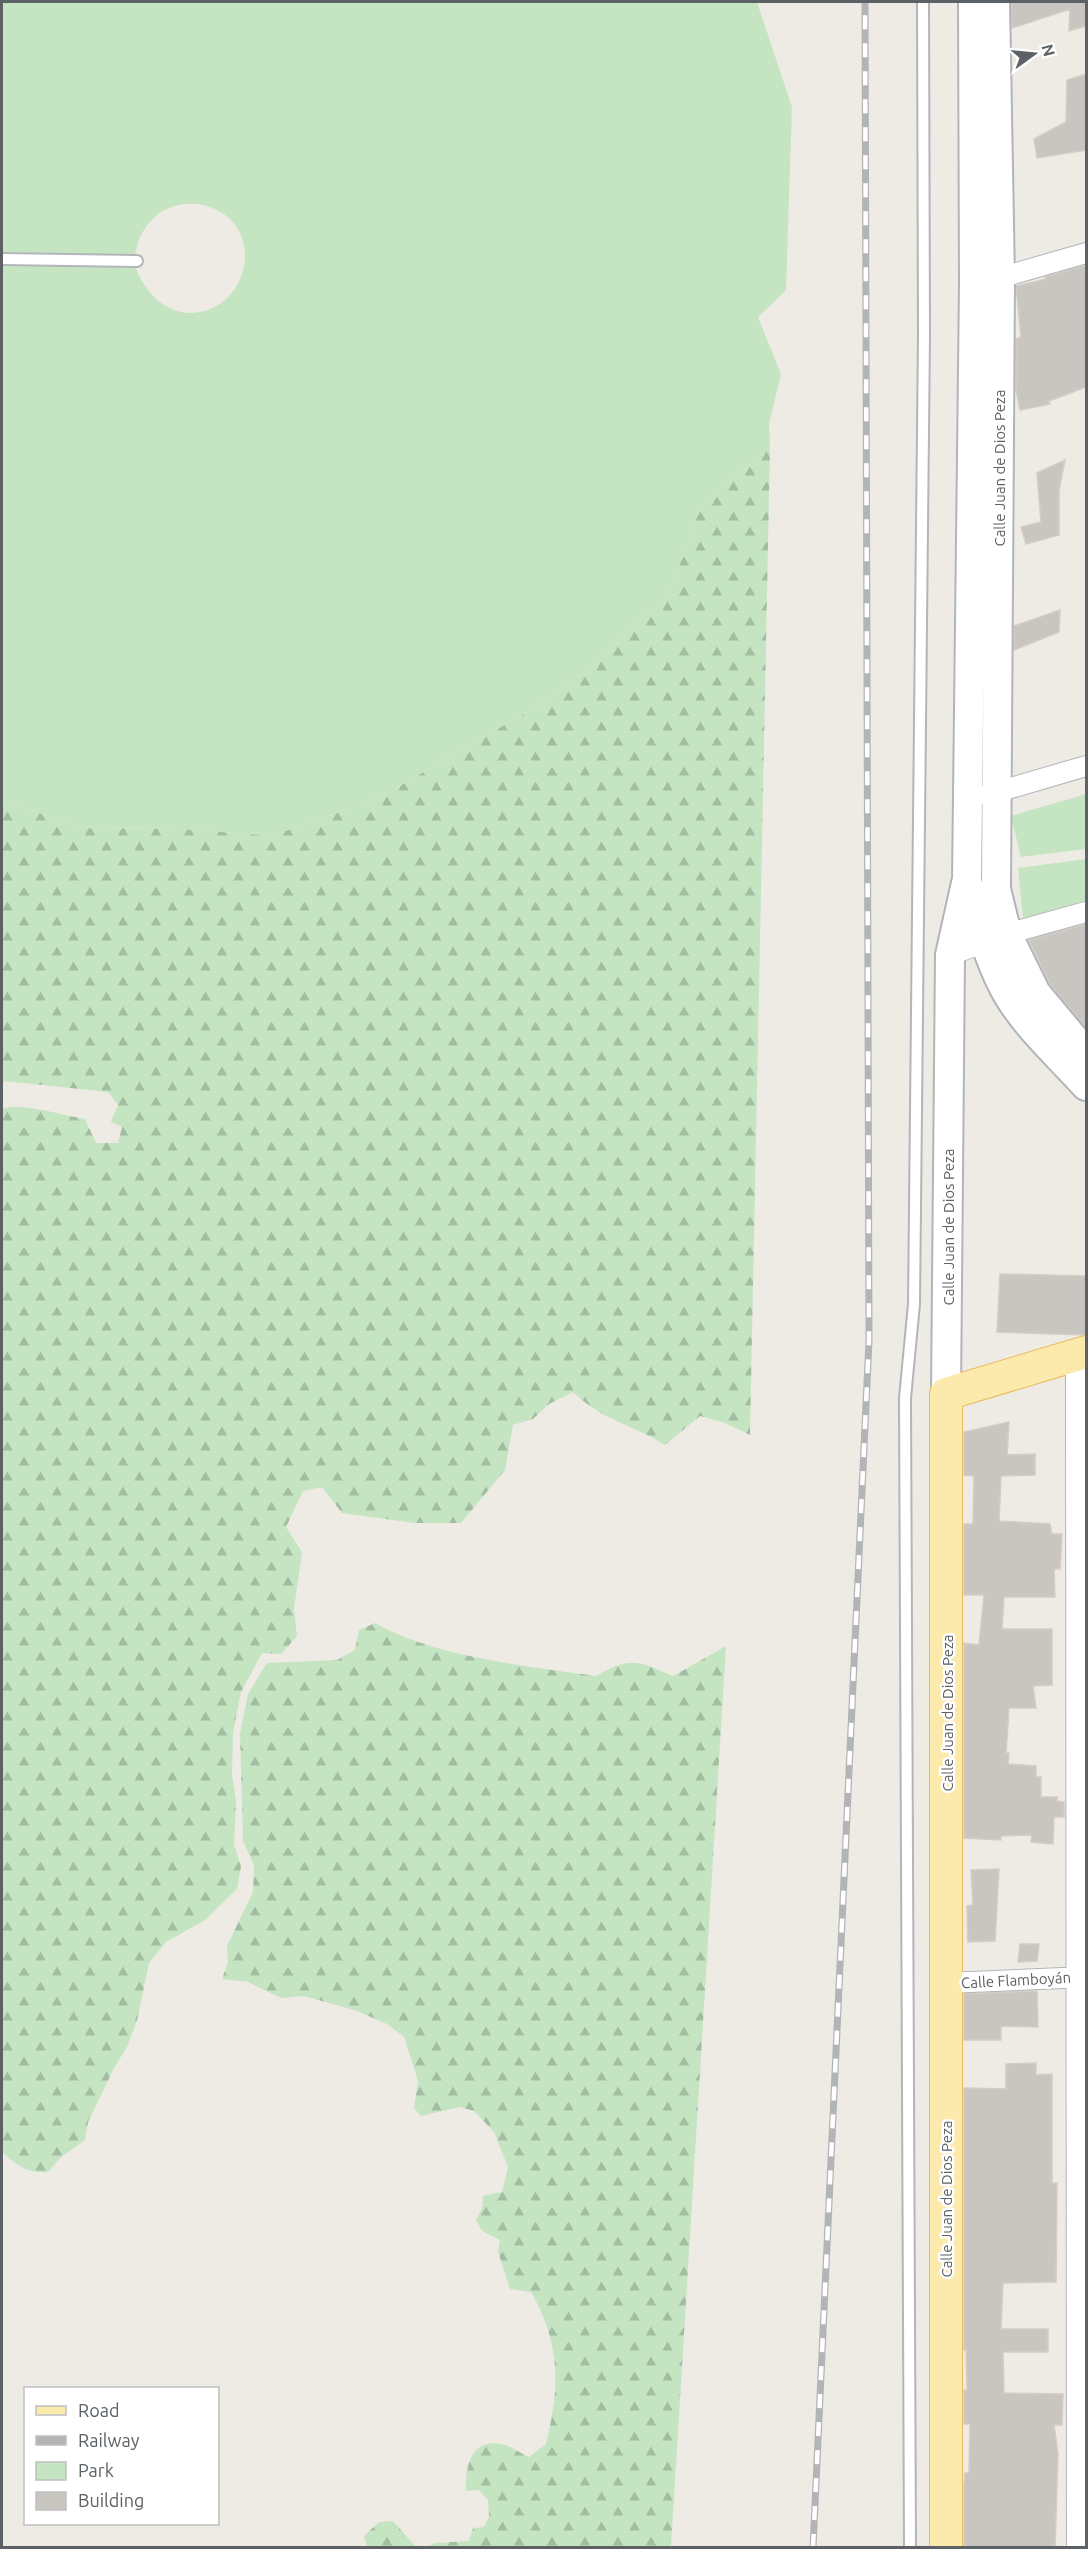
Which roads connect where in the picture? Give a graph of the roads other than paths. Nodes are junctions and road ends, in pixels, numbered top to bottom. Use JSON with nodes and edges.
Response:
{"nodes":[{"id":1,"x":923,"y":2,"type":"edge"},
{"id":2,"x":974,"y":2,"type":"edge"},
{"id":3,"x":994,"y":2,"type":"edge"},
{"id":4,"x":1086,"y":253,"type":"edge"},
{"id":5,"x":2,"y":259,"type":"edge"},
{"id":6,"x":137,"y":261,"type":"dead end"},
{"id":7,"x":987,"y":282,"type":"junction"},
{"id":8,"x":1086,"y":766,"type":"edge"},
{"id":9,"x":997,"y":792,"type":"junction"},
{"id":10,"x":968,"y":800,"type":"junction"},
{"id":11,"x":966,"y":881,"type":"junction"},
{"id":12,"x":1086,"y":912,"type":"edge"},
{"id":13,"x":996,"y":938,"type":"junction"},
{"id":14,"x":950,"y":955,"type":"junction"},
{"id":15,"x":1082,"y":1067,"type":"edge"},
{"id":16,"x":1081,"y":1364,"type":"edge"},
{"id":17,"x":946,"y":1405,"type":"junction"},
{"id":18,"x":1081,"y":1977,"type":"edge"},
{"id":19,"x":946,"y":1983,"type":"junction"},
{"id":20,"x":910,"y":2547,"type":"edge"},
{"id":21,"x":946,"y":2547,"type":"edge"},
{"id":22,"x":1077,"y":2547,"type":"edge"}],
"edges":[{"from":1,"to":20,"type":"lane"},
{"from":2,"to":7,"type":"main road","name":"Calle Juan de Dios Peza"},
{"from":3,"to":7,"type":"main road","name":"Calle Juan de Dios Peza"},
{"from":4,"to":7,"type":"street"},
{"from":5,"to":6,"type":"lane"},
{"from":7,"to":9,"type":"main road","name":"Calle Juan de Dios Peza"},
{"from":7,"to":10,"type":"main road","name":"Calle Juan de Dios Peza"},
{"from":8,"to":9,"type":"street"},
{"from":9,"to":10,"type":"street"},
{"from":9,"to":13,"type":"main road","name":"Calle Juan de Dios Peza"},
{"from":10,"to":11,"type":"main road","name":"Calle Juan de Dios Peza"},
{"from":11,"to":13,"type":"main road","name":"Calle Juan de Dios Peza"},
{"from":11,"to":14,"type":"main road","name":"Calle Juan de Dios Peza"},
{"from":12,"to":13,"type":"street"},
{"from":13,"to":14,"type":"street"},
{"from":13,"to":15,"type":"main road"},
{"from":14,"to":17,"type":"main road","name":"Calle Juan de Dios Peza"},
{"from":16,"to":17,"type":"main road"},
{"from":16,"to":18,"type":"street"},
{"from":17,"to":19,"type":"main road","name":"Calle Juan de Dios Peza"},
{"from":18,"to":19,"type":"street","name":"Calle Flamboyán"},
{"from":18,"to":22,"type":"street"},
{"from":19,"to":21,"type":"main road","name":"Calle Juan de Dios Peza"}]}
